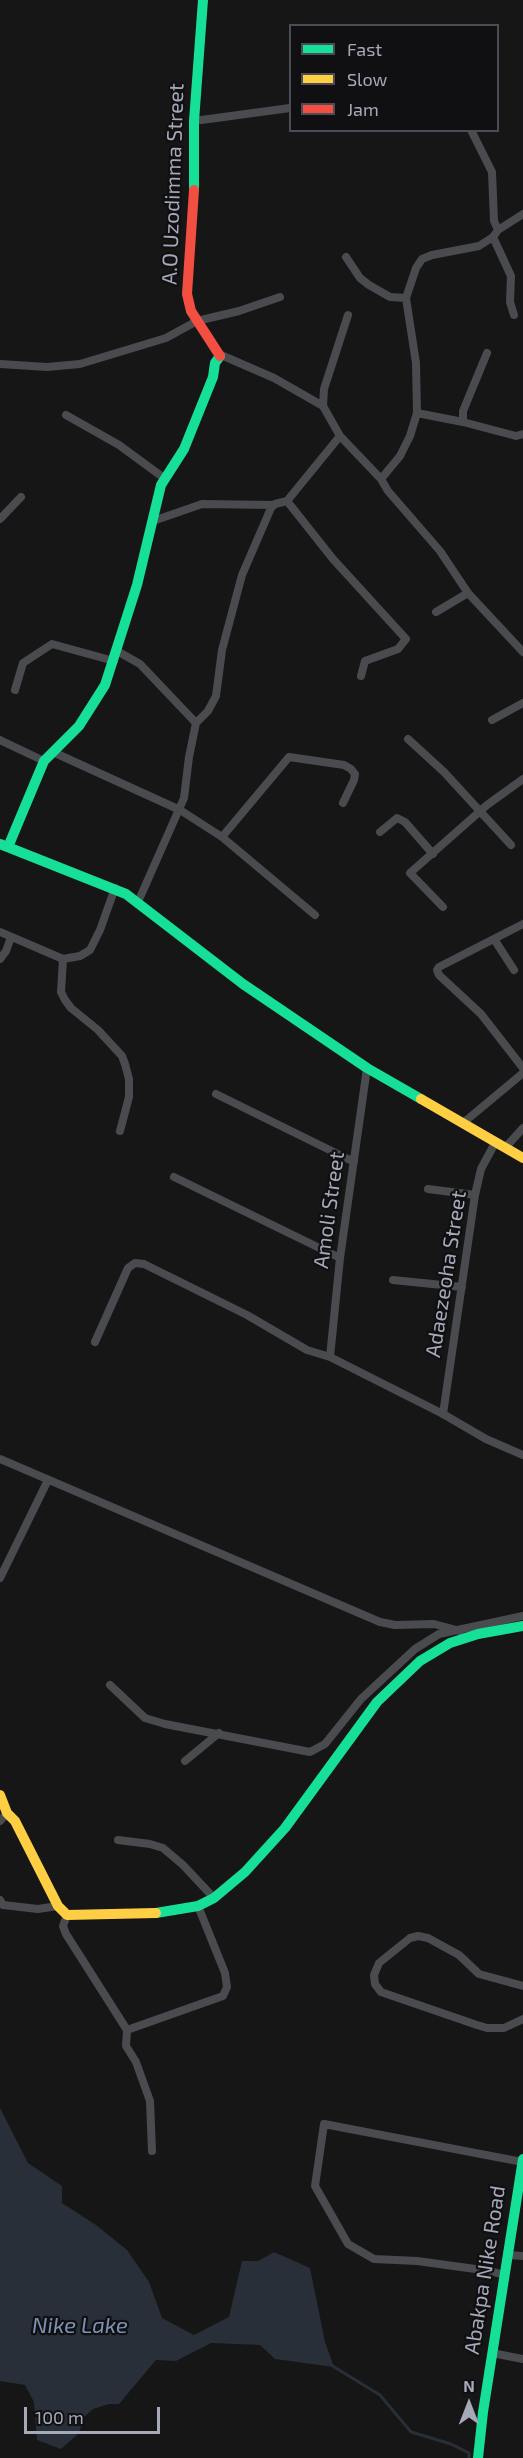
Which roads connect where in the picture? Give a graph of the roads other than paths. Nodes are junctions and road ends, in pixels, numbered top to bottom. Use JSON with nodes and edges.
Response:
{"nodes":[{"id":1,"x":203,"y":0,"type":"edge"},
{"id":2,"x":289,"y":108,"type":"edge"},
{"id":3,"x":194,"y":121,"type":"junction"},
{"id":4,"x":472,"y":132,"type":"edge"},
{"id":5,"x":523,"y":214,"type":"edge"},
{"id":6,"x":495,"y":233,"type":"junction"},
{"id":7,"x":346,"y":257,"type":"dead end"},
{"id":8,"x":280,"y":297,"type":"dead end"},
{"id":9,"x":406,"y":298,"type":"junction"},
{"id":10,"x":348,"y":315,"type":"dead end"},
{"id":11,"x":514,"y":315,"type":"dead end"},
{"id":12,"x":197,"y":321,"type":"junction"},
{"id":13,"x":487,"y":353,"type":"dead end"},
{"id":14,"x":221,"y":355,"type":"junction"},
{"id":15,"x":0,"y":364,"type":"edge"},
{"id":16,"x":322,"y":406,"type":"junction"},
{"id":17,"x":417,"y":413,"type":"junction"},
{"id":18,"x":66,"y":415,"type":"dead end"},
{"id":19,"x":463,"y":422,"type":"junction"},
{"id":20,"x":523,"y":434,"type":"edge"},
{"id":21,"x":340,"y":436,"type":"junction"},
{"id":22,"x":164,"y":478,"type":"junction"},
{"id":23,"x":381,"y":479,"type":"junction"},
{"id":24,"x":21,"y":497,"type":"dead end"},
{"id":25,"x":287,"y":501,"type":"junction"},
{"id":26,"x":274,"y":505,"type":"junction"},
{"id":27,"x":0,"y":519,"type":"edge"},
{"id":28,"x":153,"y":521,"type":"junction"},
{"id":29,"x":468,"y":594,"type":"junction"},
{"id":30,"x":436,"y":612,"type":"dead end"},
{"id":31,"x":523,"y":652,"type":"edge"},
{"id":32,"x":116,"y":656,"type":"junction"},
{"id":33,"x":362,"y":676,"type":"dead end"},
{"id":34,"x":15,"y":690,"type":"dead end"},
{"id":35,"x":523,"y":703,"type":"edge"},
{"id":36,"x":492,"y":720,"type":"dead end"},
{"id":37,"x":196,"y":723,"type":"junction"},
{"id":38,"x":408,"y":739,"type":"dead end"},
{"id":39,"x":0,"y":740,"type":"edge"},
{"id":40,"x":55,"y":753,"type":"junction"},
{"id":41,"x":44,"y":761,"type":"junction"},
{"id":42,"x":522,"y":781,"type":"edge"},
{"id":43,"x":343,"y":803,"type":"dead end"},
{"id":44,"x":180,"y":810,"type":"junction"},
{"id":45,"x":479,"y":812,"type":"junction"},
{"id":46,"x":380,"y":832,"type":"dead end"},
{"id":47,"x":222,"y":837,"type":"junction"},
{"id":48,"x":511,"y":845,"type":"dead end"},
{"id":49,"x":4,"y":846,"type":"edge"},
{"id":50,"x":433,"y":854,"type":"junction"},
{"id":51,"x":115,"y":888,"type":"junction"},
{"id":52,"x":138,"y":902,"type":"junction"},
{"id":53,"x":443,"y":907,"type":"dead end"},
{"id":54,"x":315,"y":915,"type":"dead end"},
{"id":55,"x":523,"y":924,"type":"edge"},
{"id":56,"x":0,"y":932,"type":"edge"},
{"id":57,"x":11,"y":937,"type":"junction"},
{"id":58,"x":494,"y":939,"type":"junction"},
{"id":59,"x":0,"y":959,"type":"edge"},
{"id":60,"x":63,"y":959,"type":"junction"},
{"id":61,"x":514,"y":970,"type":"dead end"},
{"id":62,"x":367,"y":1068,"type":"junction"},
{"id":63,"x":523,"y":1068,"type":"edge"},
{"id":64,"x":523,"y":1073,"type":"edge"},
{"id":65,"x":216,"y":1094,"type":"dead end"},
{"id":66,"x":463,"y":1124,"type":"junction"},
{"id":67,"x":523,"y":1128,"type":"edge"},
{"id":68,"x":120,"y":1131,"type":"dead end"},
{"id":69,"x":495,"y":1143,"type":"junction"},
{"id":70,"x":506,"y":1148,"type":"junction"},
{"id":71,"x":523,"y":1158,"type":"edge"},
{"id":72,"x":354,"y":1162,"type":"junction"},
{"id":73,"x":174,"y":1177,"type":"dead end"},
{"id":74,"x":428,"y":1189,"type":"dead end"},
{"id":75,"x":476,"y":1195,"type":"junction"},
{"id":76,"x":340,"y":1258,"type":"junction"},
{"id":77,"x":393,"y":1280,"type":"dead end"},
{"id":78,"x":462,"y":1287,"type":"junction"},
{"id":79,"x":95,"y":1342,"type":"dead end"},
{"id":80,"x":330,"y":1358,"type":"junction"},
{"id":81,"x":442,"y":1414,"type":"junction"},
{"id":82,"x":523,"y":1455,"type":"edge"},
{"id":83,"x":0,"y":1459,"type":"edge"},
{"id":84,"x":48,"y":1480,"type":"junction"},
{"id":85,"x":0,"y":1578,"type":"edge"},
{"id":86,"x":523,"y":1616,"type":"edge"},
{"id":87,"x":523,"y":1626,"type":"edge"},
{"id":88,"x":460,"y":1631,"type":"junction"},
{"id":89,"x":110,"y":1685,"type":"dead end"},
{"id":90,"x":219,"y":1733,"type":"junction"},
{"id":91,"x":185,"y":1761,"type":"dead end"},
{"id":92,"x":0,"y":1795,"type":"edge"},
{"id":93,"x":3,"y":1817,"type":"edge"},
{"id":94,"x":118,"y":1840,"type":"dead end"},
{"id":95,"x":214,"y":1898,"type":"junction"},
{"id":96,"x":0,"y":1900,"type":"edge"},
{"id":97,"x":58,"y":1906,"type":"junction"},
{"id":98,"x":198,"y":1906,"type":"junction"},
{"id":99,"x":67,"y":1915,"type":"junction"},
{"id":100,"x":523,"y":1986,"type":"edge"},
{"id":101,"x":523,"y":2019,"type":"edge"},
{"id":102,"x":127,"y":2030,"type":"junction"},
{"id":103,"x":152,"y":2151,"type":"dead end"},
{"id":104,"x":523,"y":2161,"type":"edge"},
{"id":105,"x":508,"y":2254,"type":"junction"},
{"id":106,"x":523,"y":2256,"type":"edge"},
{"id":107,"x":504,"y":2275,"type":"junction"},
{"id":108,"x":492,"y":2353,"type":"junction"},
{"id":109,"x":523,"y":2359,"type":"edge"},
{"id":110,"x":478,"y":2458,"type":"edge"}],
"edges":[{"from":1,"to":3,"type":"street","name":"A.O Uzodimma Street"},
{"from":2,"to":3,"type":"street"},
{"from":3,"to":12,"type":"street","name":"A.O Uzodimma Street"},
{"from":4,"to":6,"type":"street"},
{"from":5,"to":6,"type":"street"},
{"from":6,"to":9,"type":"street"},
{"from":6,"to":11,"type":"street"},
{"from":7,"to":9,"type":"street"},
{"from":8,"to":12,"type":"street"},
{"from":9,"to":17,"type":"street"},
{"from":10,"to":16,"type":"street"},
{"from":12,"to":14,"type":"street","name":"A.O Uzodimma Street"},
{"from":12,"to":15,"type":"street"},
{"from":13,"to":19,"type":"street"},
{"from":14,"to":16,"type":"street"},
{"from":14,"to":22,"type":"street"},
{"from":16,"to":21,"type":"street"},
{"from":17,"to":19,"type":"street"},
{"from":17,"to":23,"type":"street"},
{"from":18,"to":22,"type":"street"},
{"from":19,"to":20,"type":"street"},
{"from":21,"to":23,"type":"street"},
{"from":21,"to":25,"type":"street"},
{"from":22,"to":28,"type":"street"},
{"from":23,"to":29,"type":"street"},
{"from":24,"to":27,"type":"street"},
{"from":25,"to":26,"type":"street"},
{"from":25,"to":33,"type":"street"},
{"from":26,"to":28,"type":"street"},
{"from":26,"to":37,"type":"street"},
{"from":28,"to":32,"type":"street"},
{"from":29,"to":30,"type":"street"},
{"from":29,"to":31,"type":"street"},
{"from":32,"to":34,"type":"street"},
{"from":32,"to":37,"type":"street"},
{"from":32,"to":40,"type":"street"},
{"from":35,"to":36,"type":"street"},
{"from":37,"to":44,"type":"street"},
{"from":38,"to":45,"type":"street"},
{"from":39,"to":41,"type":"street"},
{"from":40,"to":41,"type":"street"},
{"from":40,"to":44,"type":"street"},
{"from":41,"to":49,"type":"street"},
{"from":42,"to":45,"type":"street"},
{"from":43,"to":47,"type":"street"},
{"from":44,"to":47,"type":"street"},
{"from":44,"to":52,"type":"street"},
{"from":45,"to":48,"type":"street"},
{"from":45,"to":50,"type":"street"},
{"from":46,"to":50,"type":"street"},
{"from":47,"to":54,"type":"street"},
{"from":49,"to":51,"type":"street"},
{"from":50,"to":53,"type":"street"},
{"from":51,"to":52,"type":"street"},
{"from":51,"to":60,"type":"street"},
{"from":52,"to":62,"type":"street"},
{"from":55,"to":58,"type":"street"},
{"from":56,"to":57,"type":"street"},
{"from":57,"to":59,"type":"street"},
{"from":57,"to":60,"type":"street"},
{"from":58,"to":61,"type":"street"},
{"from":58,"to":63,"type":"street"},
{"from":60,"to":68,"type":"street"},
{"from":62,"to":66,"type":"street"},
{"from":62,"to":72,"type":"street","name":"Amoli Street"},
{"from":64,"to":66,"type":"street"},
{"from":65,"to":72,"type":"street"},
{"from":66,"to":69,"type":"street"},
{"from":67,"to":70,"type":"street"},
{"from":69,"to":70,"type":"street"},
{"from":69,"to":75,"type":"street","name":"Adaezeoha Street"},
{"from":70,"to":71,"type":"street"},
{"from":72,"to":76,"type":"street","name":"Amoli Street"},
{"from":73,"to":76,"type":"street"},
{"from":74,"to":75,"type":"street"},
{"from":75,"to":78,"type":"street","name":"Adaezeoha Street"},
{"from":76,"to":80,"type":"street","name":"Amoli Street"},
{"from":77,"to":78,"type":"street"},
{"from":78,"to":81,"type":"street","name":"Adaezeoha Street"},
{"from":79,"to":80,"type":"street"},
{"from":80,"to":81,"type":"street"},
{"from":81,"to":82,"type":"street"},
{"from":83,"to":84,"type":"street"},
{"from":84,"to":85,"type":"street"},
{"from":84,"to":88,"type":"street"},
{"from":86,"to":88,"type":"street"},
{"from":87,"to":95,"type":"street"},
{"from":88,"to":90,"type":"street"},
{"from":89,"to":90,"type":"street"},
{"from":90,"to":91,"type":"street"},
{"from":92,"to":93,"type":"street"},
{"from":93,"to":97,"type":"street"},
{"from":94,"to":95,"type":"street"},
{"from":95,"to":98,"type":"street"},
{"from":96,"to":97,"type":"street"},
{"from":97,"to":99,"type":"street"},
{"from":98,"to":99,"type":"street"},
{"from":98,"to":102,"type":"street"},
{"from":99,"to":102,"type":"street"},
{"from":100,"to":101,"type":"street"},
{"from":102,"to":103,"type":"street"},
{"from":104,"to":105,"type":"street","name":"Abakpa Nike Road"},
{"from":104,"to":107,"type":"street"},
{"from":105,"to":106,"type":"street"},
{"from":105,"to":107,"type":"street","name":"Abakpa Nike Road"},
{"from":107,"to":108,"type":"street","name":"Abakpa Nike Road"},
{"from":108,"to":109,"type":"street"},
{"from":108,"to":110,"type":"street","name":"Abakpa Nike Road"}]}
